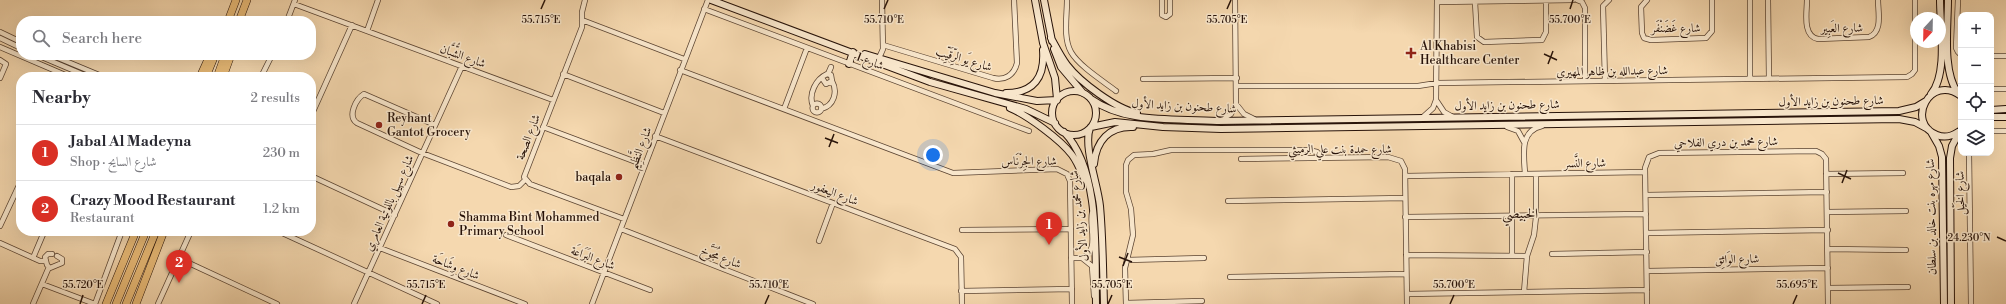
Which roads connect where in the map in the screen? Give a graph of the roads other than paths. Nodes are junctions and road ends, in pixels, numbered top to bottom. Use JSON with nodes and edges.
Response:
{"nodes":[{"id":1,"x":236,"y":0,"type":"edge"},
{"id":2,"x":247,"y":0,"type":"edge"},
{"id":3,"x":251,"y":0,"type":"edge"},
{"id":4,"x":378,"y":0,"type":"edge"},
{"id":5,"x":585,"y":0,"type":"edge"},
{"id":6,"x":708,"y":0,"type":"edge"},
{"id":7,"x":711,"y":0,"type":"edge"},
{"id":8,"x":882,"y":0,"type":"edge"},
{"id":9,"x":1014,"y":0,"type":"edge"},
{"id":10,"x":1035,"y":0,"type":"edge"},
{"id":11,"x":1044,"y":0,"type":"edge"},
{"id":12,"x":1067,"y":0,"type":"edge"},
{"id":13,"x":1162,"y":0,"type":"edge"},
{"id":14,"x":1170,"y":0,"type":"edge"},
{"id":15,"x":1235,"y":0,"type":"edge"},
{"id":16,"x":1546,"y":0,"type":"edge"},
{"id":17,"x":1572,"y":0,"type":"edge"},
{"id":18,"x":1577,"y":0,"type":"edge"},
{"id":19,"x":1609,"y":0,"type":"edge"},
{"id":20,"x":1646,"y":0,"type":"edge"},
{"id":21,"x":1712,"y":0,"type":"edge"},
{"id":22,"x":1750,"y":0,"type":"edge"},
{"id":23,"x":1768,"y":0,"type":"edge"},
{"id":24,"x":1807,"y":0,"type":"edge"},
{"id":25,"x":1878,"y":0,"type":"edge"},
{"id":26,"x":1915,"y":0,"type":"edge"},
{"id":27,"x":1940,"y":0,"type":"edge"},
{"id":28,"x":1948,"y":0,"type":"edge"},
{"id":29,"x":1958,"y":0,"type":"edge"},
{"id":30,"x":1437,"y":1,"type":"edge"},
{"id":31,"x":294,"y":2,"type":"edge"},
{"id":32,"x":1475,"y":2,"type":"junction"},
{"id":33,"x":704,"y":8,"type":"junction"},
{"id":34,"x":230,"y":16,"type":"edge"},
{"id":35,"x":241,"y":16,"type":"edge"},
{"id":36,"x":245,"y":16,"type":"edge"},
{"id":37,"x":288,"y":16,"type":"edge"},
{"id":38,"x":582,"y":20,"type":"junction"},
{"id":39,"x":352,"y":26,"type":"junction"},
{"id":40,"x":367,"y":30,"type":"junction"},
{"id":41,"x":0,"y":32,"type":"edge"},
{"id":42,"x":0,"y":38,"type":"edge"},
{"id":43,"x":1051,"y":38,"type":"junction"},
{"id":44,"x":16,"y":40,"type":"edge"},
{"id":45,"x":1043,"y":43,"type":"junction"},
{"id":46,"x":882,"y":45,"type":"junction"},
{"id":47,"x":16,"y":46,"type":"edge"},
{"id":48,"x":0,"y":47,"type":"edge"},
{"id":49,"x":808,"y":48,"type":"junction"},
{"id":50,"x":853,"y":52,"type":"junction"},
{"id":51,"x":1958,"y":52,"type":"edge"},
{"id":52,"x":16,"y":54,"type":"edge"},
{"id":53,"x":1994,"y":56,"type":"edge"},
{"id":54,"x":2006,"y":56,"type":"edge"},
{"id":55,"x":879,"y":58,"type":"junction"},
{"id":56,"x":684,"y":59,"type":"junction"},
{"id":57,"x":0,"y":60,"type":"edge"},
{"id":58,"x":30,"y":60,"type":"edge"},
{"id":59,"x":49,"y":60,"type":"edge"},
{"id":60,"x":63,"y":60,"type":"edge"},
{"id":61,"x":208,"y":60,"type":"edge"},
{"id":62,"x":213,"y":60,"type":"edge"},
{"id":63,"x":223,"y":60,"type":"edge"},
{"id":64,"x":229,"y":60,"type":"edge"},
{"id":65,"x":270,"y":60,"type":"edge"},
{"id":66,"x":833,"y":63,"type":"junction"},
{"id":67,"x":849,"y":64,"type":"junction"},
{"id":68,"x":462,"y":66,"type":"junction"},
{"id":69,"x":680,"y":70,"type":"junction"},
{"id":70,"x":58,"y":72,"type":"edge"},
{"id":71,"x":77,"y":72,"type":"edge"},
{"id":72,"x":92,"y":72,"type":"edge"},
{"id":73,"x":202,"y":72,"type":"edge"},
{"id":74,"x":208,"y":72,"type":"edge"},
{"id":75,"x":219,"y":72,"type":"edge"},
{"id":76,"x":225,"y":72,"type":"edge"},
{"id":77,"x":264,"y":72,"type":"edge"},
{"id":78,"x":563,"y":74,"type":"junction"},
{"id":79,"x":828,"y":74,"type":"junction"},
{"id":80,"x":0,"y":78,"type":"edge"},
{"id":81,"x":822,"y":78,"type":"junction"},
{"id":82,"x":1237,"y":78,"type":"junction"},
{"id":83,"x":1144,"y":79,"type":"dead end"},
{"id":84,"x":1750,"y":79,"type":"junction"},
{"id":85,"x":1769,"y":79,"type":"junction"},
{"id":86,"x":832,"y":81,"type":"junction"},
{"id":87,"x":1585,"y":81,"type":"junction"},
{"id":88,"x":1605,"y":81,"type":"junction"},
{"id":89,"x":1437,"y":83,"type":"junction"},
{"id":90,"x":1237,"y":86,"type":"junction"},
{"id":91,"x":1994,"y":89,"type":"edge"},
{"id":92,"x":2006,"y":89,"type":"edge"},
{"id":93,"x":1116,"y":91,"type":"dead end"},
{"id":94,"x":1958,"y":92,"type":"edge"},
{"id":95,"x":995,"y":93,"type":"junction"},
{"id":96,"x":973,"y":94,"type":"junction"},
{"id":97,"x":1084,"y":94,"type":"junction"},
{"id":98,"x":1958,"y":95,"type":"edge"},
{"id":99,"x":1928,"y":98,"type":"junction"},
{"id":100,"x":1057,"y":99,"type":"junction"},
{"id":101,"x":1091,"y":99,"type":"junction"},
{"id":102,"x":553,"y":100,"type":"junction"},
{"id":103,"x":1436,"y":100,"type":"junction"},
{"id":104,"x":1236,"y":104,"type":"junction"},
{"id":105,"x":316,"y":105,"type":"edge"},
{"id":106,"x":784,"y":109,"type":"junction"},
{"id":107,"x":2006,"y":109,"type":"edge"},
{"id":108,"x":1994,"y":110,"type":"edge"},
{"id":109,"x":664,"y":112,"type":"junction"},
{"id":110,"x":1423,"y":117,"type":"junction"},
{"id":111,"x":1453,"y":117,"type":"junction"},
{"id":112,"x":1994,"y":117,"type":"edge"},
{"id":113,"x":2006,"y":117,"type":"edge"},
{"id":114,"x":1162,"y":118,"type":"junction"},
{"id":115,"x":1256,"y":120,"type":"junction"},
{"id":116,"x":1217,"y":121,"type":"junction"},
{"id":117,"x":1054,"y":123,"type":"junction"},
{"id":118,"x":1553,"y":123,"type":"junction"},
{"id":119,"x":435,"y":125,"type":"junction"},
{"id":120,"x":1496,"y":125,"type":"junction"},
{"id":121,"x":543,"y":127,"type":"junction"},
{"id":122,"x":1091,"y":127,"type":"junction"},
{"id":123,"x":1163,"y":127,"type":"junction"},
{"id":124,"x":1029,"y":131,"type":"dead end"},
{"id":125,"x":1930,"y":131,"type":"junction"},
{"id":126,"x":1994,"y":131,"type":"edge"},
{"id":127,"x":2006,"y":131,"type":"edge"},
{"id":128,"x":1064,"y":132,"type":"junction"},
{"id":129,"x":1958,"y":132,"type":"edge"},
{"id":130,"x":655,"y":136,"type":"junction"},
{"id":131,"x":1958,"y":136,"type":"edge"},
{"id":132,"x":1524,"y":143,"type":"junction"},
{"id":133,"x":422,"y":153,"type":"junction"},
{"id":134,"x":1969,"y":156,"type":"edge"},
{"id":135,"x":1323,"y":158,"type":"junction"},
{"id":136,"x":1241,"y":159,"type":"dead end"},
{"id":137,"x":644,"y":165,"type":"junction"},
{"id":138,"x":1094,"y":172,"type":"junction"},
{"id":139,"x":1645,"y":172,"type":"junction"},
{"id":140,"x":1903,"y":173,"type":"dead end"},
{"id":141,"x":1512,"y":174,"type":"junction"},
{"id":142,"x":1525,"y":174,"type":"junction"},
{"id":143,"x":1536,"y":174,"type":"junction"},
{"id":144,"x":1826,"y":174,"type":"junction"},
{"id":145,"x":1405,"y":176,"type":"junction"},
{"id":146,"x":316,"y":178,"type":"edge"},
{"id":147,"x":525,"y":180,"type":"junction"},
{"id":148,"x":16,"y":192,"type":"edge"},
{"id":149,"x":1827,"y":192,"type":"junction"},
{"id":150,"x":1090,"y":193,"type":"junction"},
{"id":151,"x":1646,"y":195,"type":"junction"},
{"id":152,"x":1405,"y":198,"type":"junction"},
{"id":153,"x":1228,"y":201,"type":"dead end"},
{"id":154,"x":833,"y":203,"type":"junction"},
{"id":155,"x":1906,"y":211,"type":"dead end"},
{"id":156,"x":1092,"y":212,"type":"junction"},
{"id":157,"x":1827,"y":212,"type":"junction"},
{"id":158,"x":1646,"y":214,"type":"junction"},
{"id":159,"x":395,"y":215,"type":"junction"},
{"id":160,"x":1405,"y":217,"type":"junction"},
{"id":161,"x":1512,"y":217,"type":"junction"},
{"id":162,"x":1536,"y":217,"type":"junction"},
{"id":163,"x":624,"y":219,"type":"junction"},
{"id":164,"x":0,"y":226,"type":"edge"},
{"id":165,"x":621,"y":229,"type":"junction"},
{"id":166,"x":1071,"y":229,"type":"junction"},
{"id":167,"x":962,"y":230,"type":"dead end"},
{"id":168,"x":1828,"y":230,"type":"junction"},
{"id":169,"x":1646,"y":233,"type":"junction"},
{"id":170,"x":506,"y":235,"type":"dead end"},
{"id":171,"x":42,"y":236,"type":"edge"},
{"id":172,"x":120,"y":236,"type":"edge"},
{"id":173,"x":134,"y":236,"type":"edge"},
{"id":174,"x":144,"y":236,"type":"edge"},
{"id":175,"x":154,"y":236,"type":"edge"},
{"id":176,"x":162,"y":236,"type":"edge"},
{"id":177,"x":189,"y":236,"type":"edge"},
{"id":178,"x":289,"y":236,"type":"edge"},
{"id":179,"x":819,"y":241,"type":"dead end"},
{"id":180,"x":0,"y":243,"type":"edge"},
{"id":181,"x":380,"y":248,"type":"junction"},
{"id":182,"x":1828,"y":249,"type":"junction"},
{"id":183,"x":1906,"y":250,"type":"dead end"},
{"id":184,"x":1647,"y":252,"type":"junction"},
{"id":185,"x":1552,"y":254,"type":"dead end"},
{"id":186,"x":1406,"y":255,"type":"junction"},
{"id":187,"x":1512,"y":255,"type":"junction"},
{"id":188,"x":1528,"y":256,"type":"junction"},
{"id":189,"x":33,"y":258,"type":"junction"},
{"id":190,"x":178,"y":258,"type":"junction"},
{"id":191,"x":1071,"y":258,"type":"junction"},
{"id":192,"x":1082,"y":258,"type":"junction"},
{"id":193,"x":1204,"y":258,"type":"dead end"},
{"id":194,"x":1127,"y":260,"type":"junction"},
{"id":195,"x":46,"y":261,"type":"junction"},
{"id":196,"x":49,"y":267,"type":"junction"},
{"id":197,"x":1828,"y":268,"type":"junction"},
{"id":198,"x":1647,"y":271,"type":"junction"},
{"id":199,"x":368,"y":272,"type":"junction"},
{"id":200,"x":604,"y":273,"type":"junction"},
{"id":201,"x":1406,"y":274,"type":"junction"},
{"id":202,"x":1230,"y":277,"type":"dead end"},
{"id":203,"x":42,"y":284,"type":"junction"},
{"id":204,"x":1908,"y":287,"type":"dead end"},
{"id":205,"x":1828,"y":288,"type":"junction"},
{"id":206,"x":1072,"y":289,"type":"junction"},
{"id":207,"x":650,"y":290,"type":"dead end"},
{"id":208,"x":1647,"y":290,"type":"junction"},
{"id":209,"x":962,"y":291,"type":"junction"},
{"id":210,"x":1524,"y":292,"type":"junction"},
{"id":211,"x":1407,"y":294,"type":"junction"},
{"id":212,"x":1202,"y":300,"type":"dead end"},
{"id":213,"x":1126,"y":303,"type":"edge"},
{"id":214,"x":33,"y":304,"type":"edge"},
{"id":215,"x":95,"y":304,"type":"edge"},
{"id":216,"x":106,"y":304,"type":"edge"},
{"id":217,"x":116,"y":304,"type":"edge"},
{"id":218,"x":126,"y":304,"type":"edge"},
{"id":219,"x":136,"y":304,"type":"edge"},
{"id":220,"x":158,"y":304,"type":"edge"},
{"id":221,"x":277,"y":304,"type":"edge"},
{"id":222,"x":354,"y":304,"type":"edge"},
{"id":223,"x":437,"y":304,"type":"edge"},
{"id":224,"x":525,"y":304,"type":"edge"},
{"id":225,"x":592,"y":304,"type":"edge"},
{"id":226,"x":813,"y":304,"type":"edge"},
{"id":227,"x":962,"y":304,"type":"edge"},
{"id":228,"x":1072,"y":304,"type":"edge"},
{"id":229,"x":1096,"y":304,"type":"edge"},
{"id":230,"x":1104,"y":304,"type":"edge"},
{"id":231,"x":1407,"y":304,"type":"edge"},
{"id":232,"x":1647,"y":304,"type":"edge"},
{"id":233,"x":1828,"y":304,"type":"edge"},
{"id":234,"x":1944,"y":304,"type":"edge"},
{"id":235,"x":1951,"y":304,"type":"edge"},
{"id":236,"x":1971,"y":304,"type":"edge"}],
"edges":[{"from":1,"to":34,"type":"main road"},
{"from":2,"to":35,"type":"main road"},
{"from":3,"to":36,"type":"main road"},
{"from":4,"to":40,"type":"street"},
{"from":5,"to":38,"type":"street","name":"شارع الصحة"},
{"from":6,"to":33,"type":"street","name":"شارع النَّظِيم"},
{"from":7,"to":50,"type":"street"},
{"from":8,"to":46,"type":"street"},
{"from":9,"to":46,"type":"street","name":"شارع يَو الرِّقَيِّب"},
{"from":10,"to":45,"type":"street"},
{"from":11,"to":43,"type":"street"},
{"from":12,"to":93,"type":"street"},
{"from":13,"to":14,"type":"street"},
{"from":15,"to":82,"type":"street"},
{"from":16,"to":17,"type":"street"},
{"from":16,"to":32,"type":"street"},
{"from":16,"to":32,"type":"street"},
{"from":18,"to":87,"type":"street"},
{"from":19,"to":88,"type":"street"},
{"from":20,"to":21,"type":"street","name":"شارع غَضَنْفَر"},
{"from":22,"to":84,"type":"street"},
{"from":23,"to":85,"type":"street"},
{"from":24,"to":25,"type":"street","name":"شارع العَبِير"},
{"from":26,"to":85,"type":"street","name":"شارع عبدالله بن ظاهر المهيري"},
{"from":27,"to":99,"type":"street"},
{"from":28,"to":94,"type":"street"},
{"from":29,"to":51,"type":"street"},
{"from":30,"to":32,"type":"street"},
{"from":30,"to":89,"type":"street"},
{"from":31,"to":37,"type":"street"},
{"from":31,"to":39,"type":"street","name":"شارع الشُّبَّان"},
{"from":33,"to":49,"type":"street","name":"شارع 1"},
{"from":33,"to":56,"type":"street","name":"شارع النَّظِيم"},
{"from":38,"to":56,"type":"street"},
{"from":38,"to":78,"type":"street","name":"شارع الصحة"},
{"from":39,"to":40,"type":"street","name":"شارع الشُّبَّان"},
{"from":39,"to":105,"type":"street"},
{"from":40,"to":68,"type":"street","name":"شارع الشُّبَّان"},
{"from":41,"to":44,"type":"street"},
{"from":42,"to":47,"type":"street"},
{"from":43,"to":97,"type":"street"},
{"from":43,"to":114,"type":"street"},
{"from":45,"to":95,"type":"street"},
{"from":45,"to":100,"type":"street"},
{"from":46,"to":55,"type":"street"},
{"from":48,"to":52,"type":"street"},
{"from":49,"to":66,"type":"street","name":"شارع 1"},
{"from":49,"to":106,"type":"street"},
{"from":50,"to":55,"type":"street"},
{"from":50,"to":67,"type":"street"},
{"from":50,"to":96,"type":"street"},
{"from":53,"to":54,"type":"street"},
{"from":55,"to":95,"type":"street"},
{"from":56,"to":69,"type":"street","name":"شارع النَّظِيم"},
{"from":57,"to":80,"type":"street"},
{"from":58,"to":70,"type":"street"},
{"from":59,"to":71,"type":"street"},
{"from":60,"to":72,"type":"street"},
{"from":61,"to":73,"type":"main road"},
{"from":62,"to":74,"type":"main road"},
{"from":63,"to":75,"type":"main road"},
{"from":64,"to":76,"type":"main road"},
{"from":65,"to":77,"type":"street"},
{"from":66,"to":67,"type":"street","name":"شارع 1"},
{"from":66,"to":79,"type":"street"},
{"from":67,"to":124,"type":"street","name":"شارع 1"},
{"from":68,"to":102,"type":"street","name":"شارع الشُّبَّان"},
{"from":68,"to":119,"type":"street","name":"شارع سهيل باللوتية العامري"},
{"from":69,"to":106,"type":"street"},
{"from":69,"to":109,"type":"street","name":"شارع النَّظِيم"},
{"from":78,"to":102,"type":"street","name":"شارع الصحة"},
{"from":78,"to":109,"type":"street"},
{"from":79,"to":81,"type":"street"},
{"from":79,"to":86,"type":"street"},
{"from":81,"to":86,"type":"street"},
{"from":81,"to":86,"type":"street"},
{"from":82,"to":83,"type":"street"},
{"from":82,"to":90,"type":"street"},
{"from":84,"to":85,"type":"street","name":"شارع عبدالله بن ظاهر المهيري"},
{"from":84,"to":88,"type":"street","name":"شارع عبدالله بن ظاهر المهيري"},
{"from":87,"to":88,"type":"street","name":"شارع عبدالله بن ظاهر المهيري"},
{"from":87,"to":89,"type":"street","name":"شارع عبدالله بن ظاهر المهيري"},
{"from":89,"to":90,"type":"street","name":"شارع عبدالله بن ظاهر المهيري"},
{"from":89,"to":103,"type":"street"},
{"from":90,"to":104,"type":"street"},
{"from":91,"to":92,"type":"street"},
{"from":95,"to":100,"type":"street"},
{"from":96,"to":117,"type":"street"},
{"from":96,"to":150,"type":"street"},
{"from":97,"to":100,"type":"street"},
{"from":97,"to":101,"type":"street"},
{"from":98,"to":99,"type":"street","name":"شارع طحنون بن زايد الأول"},
{"from":99,"to":111,"type":"street","name":"شارع طحنون بن زايد الأول"},
{"from":99,"to":125,"type":"street","name":"شارع مهره بنت خالد بن سلطان"},
{"from":100,"to":117,"type":"street"},
{"from":101,"to":114,"type":"street","name":"شارع طحنون بن زايد الأول"},
{"from":101,"to":122,"type":"street"},
{"from":102,"to":121,"type":"street","name":"شارع الصحة"},
{"from":103,"to":110,"type":"street"},
{"from":103,"to":111,"type":"street"},
{"from":104,"to":115,"type":"street"},
{"from":104,"to":116,"type":"street"},
{"from":106,"to":166,"type":"street","name":"شارع الجِرْنَاس"},
{"from":107,"to":108,"type":"street"},
{"from":109,"to":130,"type":"street","name":"شارع النَّظِيم"},
{"from":110,"to":111,"type":"street","name":"شارع طحنون بن زايد الأول"},
{"from":110,"to":115,"type":"street","name":"شارع طحنون بن زايد الأول"},
{"from":112,"to":113,"type":"street"},
{"from":114,"to":116,"type":"street","name":"شارع طحنون بن زايد الأول"},
{"from":115,"to":116,"type":"street","name":"شارع طحنون بن زايد الأول"},
{"from":117,"to":128,"type":"street"},
{"from":118,"to":120,"type":"street","name":"شارع طحنون بن زايد الأول"},
{"from":118,"to":125,"type":"street","name":"شارع طحنون بن زايد الأول"},
{"from":118,"to":132,"type":"street"},
{"from":119,"to":133,"type":"street","name":"شارع سهيل باللوتية العامري"},
{"from":119,"to":133,"type":"street"},
{"from":120,"to":123,"type":"street","name":"شارع طحنون بن زايد الأول"},
{"from":120,"to":132,"type":"street"},
{"from":121,"to":137,"type":"street"},
{"from":121,"to":147,"type":"street","name":"شارع الصحة"},
{"from":122,"to":123,"type":"street","name":"شارع طحنون بن زايد الأول"},
{"from":122,"to":128,"type":"street"},
{"from":122,"to":138,"type":"street","name":"شارع محمد بن زايد الأول"},
{"from":123,"to":138,"type":"street"},
{"from":125,"to":129,"type":"street","name":"شارع طحنون بن زايد الأول"},
{"from":125,"to":234,"type":"street","name":"شارع مهره بنت خالد بن سلطان"},
{"from":126,"to":127,"type":"street"},
{"from":128,"to":150,"type":"street","name":"شارع محمد بن زايد الأول"},
{"from":130,"to":137,"type":"street","name":"شارع النَّظِيم"},
{"from":130,"to":154,"type":"street","name":"شارع اليعفور"},
{"from":131,"to":235,"type":"street","name":"شارع مهره بنت خالد بن سلطان"},
{"from":132,"to":142,"type":"street"},
{"from":133,"to":147,"type":"street"},
{"from":133,"to":159,"type":"street","name":"شارع سهيل باللوتية العامري"},
{"from":134,"to":236,"type":"street","name":"شارع الخَيْل"},
{"from":135,"to":136,"type":"street","name":"شارع حمدة بنت علي الرميثي"},
{"from":135,"to":145,"type":"street","name":"شارع حمدة بنت علي الرميثي"},
{"from":135,"to":194,"type":"street"},
{"from":137,"to":163,"type":"street","name":"شارع النَّظِيم"},
{"from":138,"to":230,"type":"street","name":"شارع محمد بن زايد الأول"},
{"from":139,"to":143,"type":"street","name":"شارع النَّسر"},
{"from":139,"to":144,"type":"street","name":"شارع محمد بن دري الفلاحي"},
{"from":139,"to":151,"type":"street","name":"شارع محمد بن دري الفلاحي"},
{"from":140,"to":144,"type":"street"},
{"from":141,"to":142,"type":"street","name":"شارع النَّسر"},
{"from":141,"to":145,"type":"street","name":"شارع النَّسر"},
{"from":141,"to":161,"type":"street"},
{"from":142,"to":143,"type":"street","name":"شارع النَّسر"},
{"from":143,"to":162,"type":"street"},
{"from":144,"to":149,"type":"street","name":"شارع محمد بن دري الفلاحي"},
{"from":145,"to":152,"type":"street","name":"شارع حمدة بنت علي الرميثي"},
{"from":146,"to":159,"type":"street"},
{"from":147,"to":163,"type":"street"},
{"from":148,"to":164,"type":"street"},
{"from":149,"to":151,"type":"street"},
{"from":149,"to":157,"type":"street","name":"شارع محمد بن دري الفلاحي"},
{"from":150,"to":156,"type":"street","name":"شارع محمد بن زايد الأول"},
{"from":151,"to":158,"type":"street","name":"شارع محمد بن دري الفلاحي"},
{"from":152,"to":153,"type":"street"},
{"from":152,"to":160,"type":"street","name":"شارع حمدة بنت علي الرميثي"},
{"from":154,"to":179,"type":"street"},
{"from":154,"to":209,"type":"street","name":"شارع اليعفور"},
{"from":155,"to":157,"type":"street"},
{"from":156,"to":192,"type":"street"},
{"from":156,"to":229,"type":"street","name":"شارع محمد بن زايد الأول"},
{"from":157,"to":168,"type":"street","name":"شارع محمد بن دري الفلاحي"},
{"from":158,"to":162,"type":"street"},
{"from":158,"to":169,"type":"street","name":"شارع محمد بن دري الفلاحي"},
{"from":159,"to":181,"type":"street","name":"شارع سهيل باللوتية العامري"},
{"from":160,"to":161,"type":"street"},
{"from":160,"to":186,"type":"street","name":"شارع حمدة بنت علي الرميثي"},
{"from":161,"to":162,"type":"street"},
{"from":161,"to":187,"type":"street"},
{"from":162,"to":188,"type":"street"},
{"from":163,"to":165,"type":"street","name":"شارع النَّظِيم"},
{"from":165,"to":200,"type":"street","name":"شارع النَّظِيم"},
{"from":165,"to":226,"type":"street","name":"شارع مُجَوَّخ"},
{"from":166,"to":167,"type":"street"},
{"from":166,"to":191,"type":"street","name":"شارع الجِرْنَاس"},
{"from":168,"to":169,"type":"street"},
{"from":168,"to":182,"type":"street","name":"شارع محمد بن دري الفلاحي"},
{"from":169,"to":184,"type":"street","name":"شارع محمد بن دري الفلاحي"},
{"from":170,"to":200,"type":"street","name":"شارع البَرَاعَة"},
{"from":171,"to":189,"type":"street"},
{"from":172,"to":215,"type":"street"},
{"from":173,"to":216,"type":"main road"},
{"from":174,"to":217,"type":"main road"},
{"from":175,"to":218,"type":"main road"},
{"from":176,"to":219,"type":"main road"},
{"from":177,"to":190,"type":"street"},
{"from":178,"to":199,"type":"street"},
{"from":180,"to":189,"type":"street"},
{"from":181,"to":199,"type":"street","name":"شارع سهيل باللوتية العامري"},
{"from":181,"to":224,"type":"street","name":"شارع وِشَاحَة"},
{"from":182,"to":183,"type":"street"},
{"from":182,"to":197,"type":"street","name":"شارع محمد بن دري الفلاحي"},
{"from":184,"to":185,"type":"street"},
{"from":184,"to":198,"type":"street","name":"شارع محمد بن دري الفلاحي"},
{"from":186,"to":187,"type":"street"},
{"from":186,"to":201,"type":"street","name":"شارع حمدة بنت علي الرميثي"},
{"from":187,"to":188,"type":"street"},
{"from":188,"to":210,"type":"street"},
{"from":189,"to":195,"type":"street"},
{"from":190,"to":220,"type":"street"},
{"from":190,"to":221,"type":"street"},
{"from":191,"to":192,"type":"street"},
{"from":191,"to":206,"type":"street","name":"شارع الجِرْنَاس"},
{"from":192,"to":229,"type":"street"},
{"from":193,"to":194,"type":"street"},
{"from":194,"to":213,"type":"street"},
{"from":195,"to":196,"type":"street"},
{"from":195,"to":196,"type":"street"},
{"from":196,"to":203,"type":"street"},
{"from":197,"to":198,"type":"street","name":"شارع الوَاثِق"},
{"from":197,"to":205,"type":"street","name":"شارع محمد بن دري الفلاحي"},
{"from":198,"to":208,"type":"street","name":"شارع محمد بن دري الفلاحي"},
{"from":199,"to":222,"type":"street","name":"شارع سهيل باللوتية العامري"},
{"from":199,"to":223,"type":"street"},
{"from":200,"to":207,"type":"street","name":"شارع البَرَاعَة"},
{"from":200,"to":225,"type":"street","name":"شارع النَّظِيم"},
{"from":201,"to":202,"type":"street"},
{"from":201,"to":211,"type":"street","name":"شارع حمدة بنت علي الرميثي"},
{"from":203,"to":214,"type":"street"},
{"from":203,"to":215,"type":"street"},
{"from":204,"to":205,"type":"street"},
{"from":205,"to":233,"type":"street","name":"شارع محمد بن دري الفلاحي"},
{"from":206,"to":209,"type":"street"},
{"from":206,"to":228,"type":"street","name":"شارع الجِرْنَاس"},
{"from":208,"to":210,"type":"street"},
{"from":208,"to":232,"type":"street","name":"شارع محمد بن دري الفلاحي"},
{"from":209,"to":227,"type":"street","name":"شارع اليعفور"},
{"from":210,"to":211,"type":"street"},
{"from":211,"to":231,"type":"street","name":"شارع حمدة بنت علي الرميثي"},
{"from":212,"to":213,"type":"street"}]}
